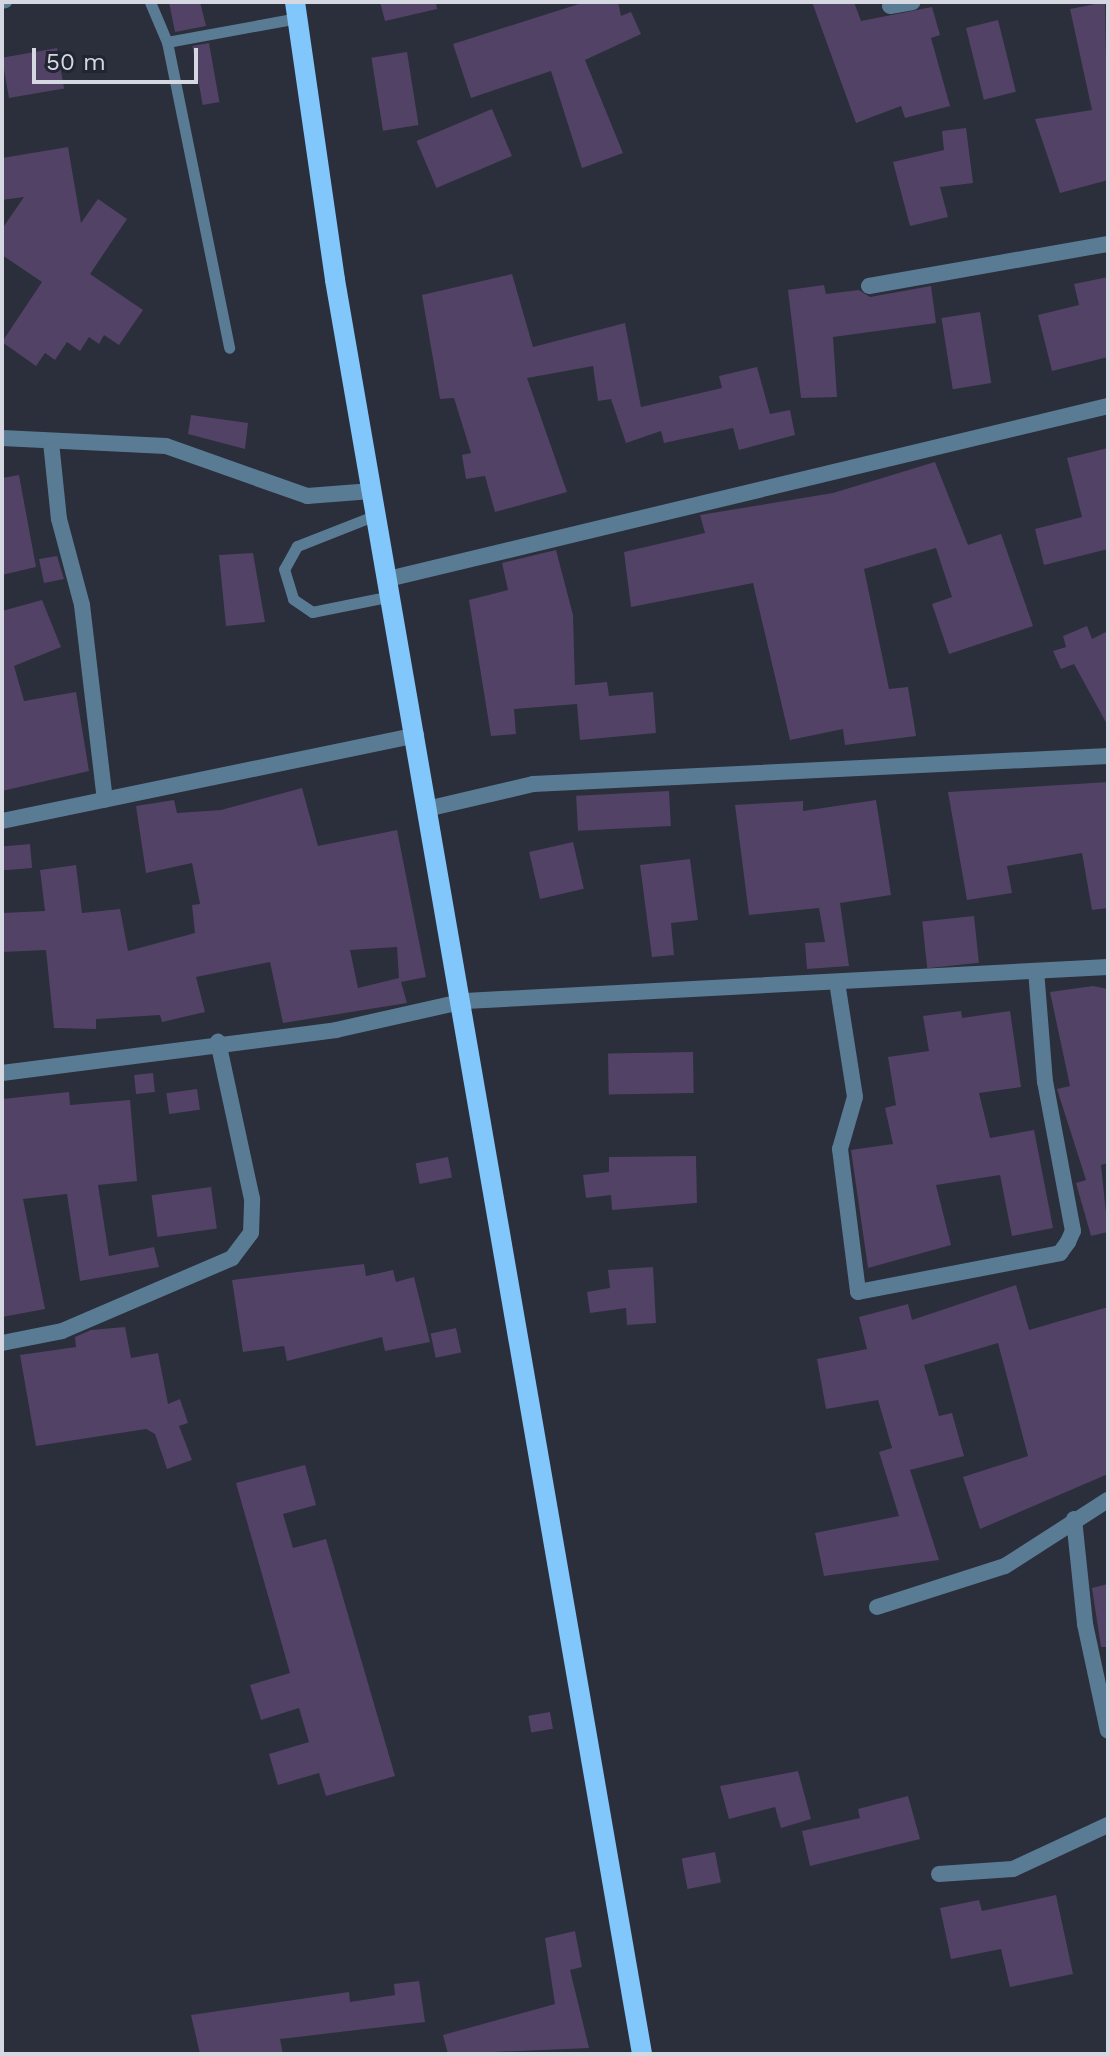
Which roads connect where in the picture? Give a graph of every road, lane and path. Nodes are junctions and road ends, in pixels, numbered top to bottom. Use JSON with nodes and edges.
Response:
{"nodes":[{"id":1,"x":150,"y":2,"type":"edge"},
{"id":2,"x":913,"y":2,"type":"edge"},
{"id":3,"x":890,"y":6,"type":"dead end"},
{"id":4,"x":296,"y":10,"type":"edge"},
{"id":5,"x":167,"y":42,"type":"junction"},
{"id":6,"x":1108,"y":244,"type":"edge"},
{"id":7,"x":869,"y":286,"type":"dead end"},
{"id":8,"x":229,"y":348,"type":"dead end"},
{"id":9,"x":1108,"y":406,"type":"edge"},
{"id":10,"x":2,"y":438,"type":"edge"},
{"id":11,"x":51,"y":442,"type":"junction"},
{"id":12,"x":372,"y":491,"type":"junction"},
{"id":13,"x":376,"y":515,"type":"junction"},
{"id":14,"x":389,"y":588,"type":"junction"},
{"id":15,"x":416,"y":735,"type":"junction"},
{"id":16,"x":1108,"y":756,"type":"edge"},
{"id":17,"x":105,"y":800,"type":"junction"},
{"id":18,"x":431,"y":808,"type":"junction"},
{"id":19,"x":2,"y":821,"type":"edge"},
{"id":20,"x":1108,"y":967,"type":"edge"},
{"id":21,"x":1036,"y":971,"type":"junction"},
{"id":22,"x":837,"y":982,"type":"junction"},
{"id":23,"x":465,"y":1001,"type":"junction"},
{"id":24,"x":218,"y":1042,"type":"junction"},
{"id":25,"x":2,"y":1073,"type":"edge"},
{"id":26,"x":2,"y":1343,"type":"edge"},
{"id":27,"x":1108,"y":1500,"type":"edge"},
{"id":28,"x":1074,"y":1519,"type":"junction"},
{"id":29,"x":877,"y":1607,"type":"dead end"},
{"id":30,"x":1108,"y":1726,"type":"edge"},
{"id":31,"x":1108,"y":1825,"type":"edge"},
{"id":32,"x":939,"y":1874,"type":"dead end"},
{"id":33,"x":642,"y":2054,"type":"edge"}],
"edges":[{"from":1,"to":5,"type":"lane"},
{"from":2,"to":3,"type":"street"},
{"from":4,"to":5,"type":"lane"},
{"from":4,"to":12,"type":"main road"},
{"from":5,"to":8,"type":"lane"},
{"from":6,"to":7,"type":"street"},
{"from":9,"to":14,"type":"street"},
{"from":10,"to":11,"type":"street"},
{"from":11,"to":12,"type":"street"},
{"from":11,"to":17,"type":"street"},
{"from":12,"to":13,"type":"main road"},
{"from":13,"to":14,"type":"main road"},
{"from":13,"to":14,"type":"lane"},
{"from":14,"to":15,"type":"main road"},
{"from":15,"to":17,"type":"street"},
{"from":15,"to":18,"type":"main road"},
{"from":16,"to":18,"type":"street"},
{"from":17,"to":19,"type":"street"},
{"from":18,"to":23,"type":"main road"},
{"from":20,"to":21,"type":"street"},
{"from":21,"to":22,"type":"street"},
{"from":21,"to":22,"type":"street"},
{"from":22,"to":23,"type":"street"},
{"from":23,"to":24,"type":"street"},
{"from":23,"to":33,"type":"main road"},
{"from":24,"to":25,"type":"street"},
{"from":24,"to":26,"type":"street"},
{"from":27,"to":28,"type":"street"},
{"from":28,"to":29,"type":"street"},
{"from":28,"to":30,"type":"street"},
{"from":31,"to":32,"type":"street"}]}
